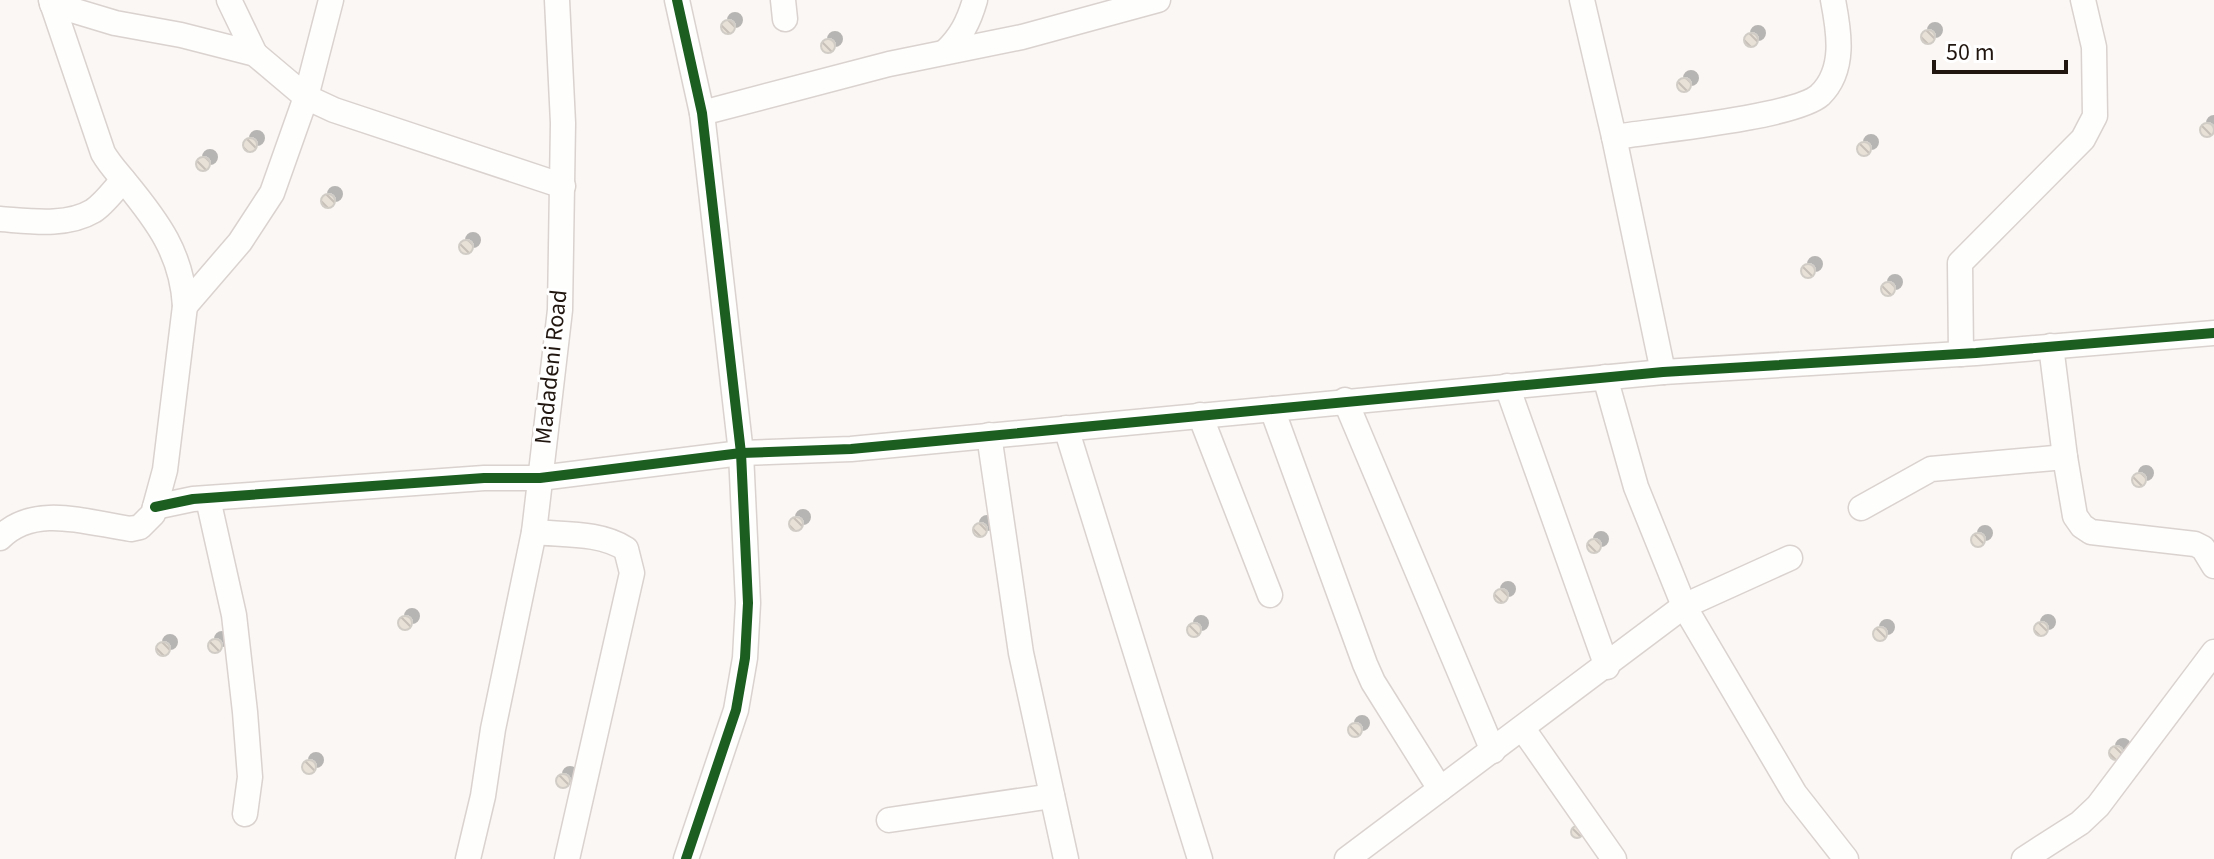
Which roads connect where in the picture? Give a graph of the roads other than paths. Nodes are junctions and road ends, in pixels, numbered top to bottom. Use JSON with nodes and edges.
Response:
{"nodes":[{"id":1,"x":229,"y":0,"type":"edge"},
{"id":2,"x":331,"y":0,"type":"edge"},
{"id":3,"x":557,"y":0,"type":"edge"},
{"id":4,"x":677,"y":0,"type":"edge"},
{"id":5,"x":975,"y":0,"type":"edge"},
{"id":6,"x":1158,"y":0,"type":"edge"},
{"id":7,"x":1582,"y":0,"type":"edge"},
{"id":8,"x":1833,"y":0,"type":"edge"},
{"id":9,"x":2083,"y":0,"type":"edge"},
{"id":10,"x":52,"y":2,"type":"edge"},
{"id":11,"x":945,"y":52,"type":"junction"},
{"id":12,"x":255,"y":54,"type":"junction"},
{"id":13,"x":306,"y":97,"type":"junction"},
{"id":14,"x":702,"y":113,"type":"junction"},
{"id":15,"x":1614,"y":137,"type":"junction"},
{"id":16,"x":123,"y":180,"type":"junction"},
{"id":17,"x":563,"y":186,"type":"junction"},
{"id":18,"x":0,"y":219,"type":"edge"},
{"id":19,"x":185,"y":306,"type":"junction"},
{"id":20,"x":2214,"y":333,"type":"edge"},
{"id":21,"x":2051,"y":346,"type":"junction"},
{"id":22,"x":1961,"y":354,"type":"junction"},
{"id":23,"x":1663,"y":372,"type":"junction"},
{"id":24,"x":1605,"y":377,"type":"junction"},
{"id":25,"x":1507,"y":386,"type":"junction"},
{"id":26,"x":1345,"y":400,"type":"junction"},
{"id":27,"x":1272,"y":409,"type":"junction"},
{"id":28,"x":1200,"y":415,"type":"junction"},
{"id":29,"x":1066,"y":428,"type":"junction"},
{"id":30,"x":989,"y":435,"type":"junction"},
{"id":31,"x":741,"y":453,"type":"junction"},
{"id":32,"x":2065,"y":457,"type":"junction"},
{"id":33,"x":540,"y":478,"type":"junction"},
{"id":34,"x":208,"y":499,"type":"junction"},
{"id":35,"x":155,"y":507,"type":"junction"},
{"id":36,"x":1861,"y":508,"type":"dead end"},
{"id":37,"x":534,"y":532,"type":"junction"},
{"id":38,"x":0,"y":538,"type":"edge"},
{"id":39,"x":1790,"y":558,"type":"dead end"},
{"id":40,"x":2214,"y":566,"type":"edge"},
{"id":41,"x":1270,"y":595,"type":"dead end"},
{"id":42,"x":1684,"y":606,"type":"junction"},
{"id":43,"x":2214,"y":652,"type":"edge"},
{"id":44,"x":1607,"y":667,"type":"junction"},
{"id":45,"x":493,"y":729,"type":"junction"},
{"id":46,"x":1523,"y":729,"type":"junction"},
{"id":47,"x":1493,"y":751,"type":"junction"},
{"id":48,"x":1440,"y":789,"type":"junction"},
{"id":49,"x":1052,"y":796,"type":"junction"},
{"id":50,"x":245,"y":814,"type":"dead end"},
{"id":51,"x":889,"y":820,"type":"dead end"},
{"id":52,"x":1607,"y":857,"type":"edge"},
{"id":53,"x":452,"y":859,"type":"edge"},
{"id":54,"x":468,"y":859,"type":"edge"},
{"id":55,"x":567,"y":859,"type":"edge"},
{"id":56,"x":686,"y":859,"type":"edge"},
{"id":57,"x":1066,"y":859,"type":"edge"},
{"id":58,"x":1200,"y":859,"type":"edge"},
{"id":59,"x":1347,"y":859,"type":"edge"},
{"id":60,"x":1846,"y":859,"type":"edge"},
{"id":61,"x":2024,"y":859,"type":"edge"}],
"edges":[{"from":1,"to":12,"type":"street"},
{"from":2,"to":13,"type":"street"},
{"from":3,"to":17,"type":"street","name":"Madadeni Road"},
{"from":4,"to":14,"type":"street"},
{"from":5,"to":11,"type":"street"},
{"from":6,"to":11,"type":"street"},
{"from":7,"to":15,"type":"street"},
{"from":8,"to":15,"type":"street"},
{"from":9,"to":22,"type":"street"},
{"from":10,"to":12,"type":"street"},
{"from":10,"to":16,"type":"street"},
{"from":11,"to":14,"type":"street"},
{"from":12,"to":13,"type":"street"},
{"from":13,"to":17,"type":"street"},
{"from":13,"to":19,"type":"street"},
{"from":14,"to":31,"type":"street"},
{"from":15,"to":23,"type":"street"},
{"from":16,"to":18,"type":"street"},
{"from":16,"to":19,"type":"street"},
{"from":17,"to":33,"type":"street","name":"Madadeni Road"},
{"from":19,"to":35,"type":"street"},
{"from":20,"to":21,"type":"street"},
{"from":21,"to":22,"type":"street"},
{"from":21,"to":32,"type":"street"},
{"from":22,"to":23,"type":"street"},
{"from":23,"to":24,"type":"street"},
{"from":24,"to":25,"type":"street"},
{"from":24,"to":42,"type":"street"},
{"from":25,"to":26,"type":"street"},
{"from":25,"to":44,"type":"street"},
{"from":26,"to":27,"type":"street"},
{"from":26,"to":47,"type":"street"},
{"from":27,"to":28,"type":"street"},
{"from":27,"to":48,"type":"street"},
{"from":28,"to":29,"type":"street"},
{"from":28,"to":41,"type":"street"},
{"from":29,"to":30,"type":"street"},
{"from":29,"to":58,"type":"street"},
{"from":30,"to":31,"type":"street"},
{"from":30,"to":49,"type":"street"},
{"from":31,"to":33,"type":"street"},
{"from":31,"to":56,"type":"street"},
{"from":32,"to":36,"type":"street"},
{"from":32,"to":40,"type":"street"},
{"from":33,"to":34,"type":"street"},
{"from":33,"to":37,"type":"street","name":"Madadeni Road"},
{"from":34,"to":35,"type":"street"},
{"from":34,"to":50,"type":"street"},
{"from":35,"to":38,"type":"street"},
{"from":37,"to":45,"type":"street","name":"Madadeni Road"},
{"from":37,"to":55,"type":"street"},
{"from":39,"to":42,"type":"street"},
{"from":42,"to":44,"type":"street"},
{"from":42,"to":60,"type":"street"},
{"from":43,"to":61,"type":"street"},
{"from":44,"to":46,"type":"street"},
{"from":45,"to":53,"type":"street","name":"Madadeni Road"},
{"from":45,"to":54,"type":"street","name":"Madadeni Road"},
{"from":46,"to":47,"type":"street"},
{"from":46,"to":52,"type":"street"},
{"from":47,"to":48,"type":"street"},
{"from":48,"to":59,"type":"street"},
{"from":49,"to":51,"type":"street"},
{"from":49,"to":57,"type":"street"}]}
